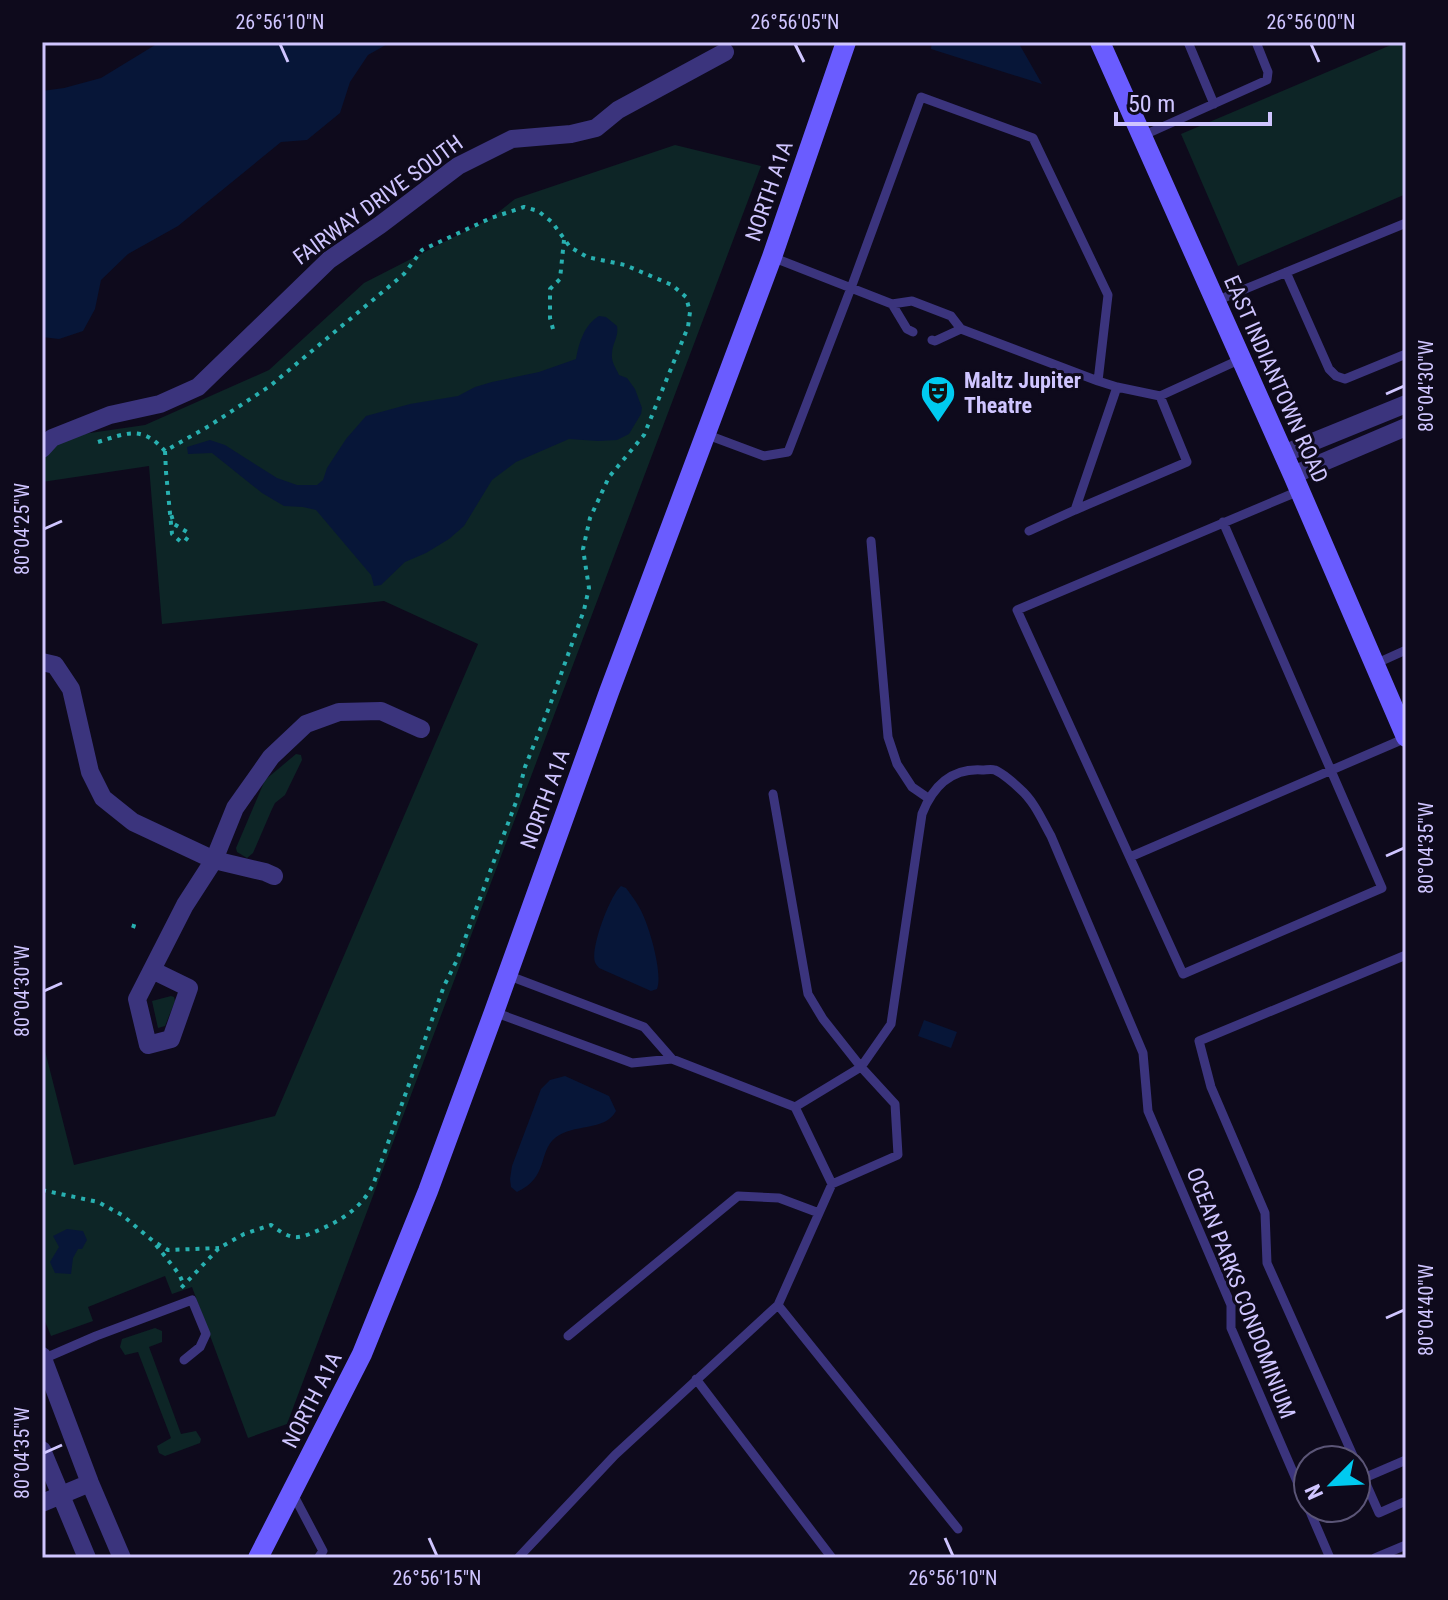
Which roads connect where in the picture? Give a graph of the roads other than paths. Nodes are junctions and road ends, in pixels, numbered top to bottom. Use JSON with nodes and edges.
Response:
{"nodes":[{"id":1,"x":846,"y":42,"type":"edge"},
{"id":2,"x":1100,"y":42,"type":"edge"},
{"id":3,"x":1188,"y":42,"type":"edge"},
{"id":4,"x":1256,"y":42,"type":"edge"},
{"id":5,"x":725,"y":52,"type":"dead end"},
{"id":6,"x":1214,"y":104,"type":"junction"},
{"id":7,"x":1142,"y":136,"type":"junction"},
{"id":8,"x":1406,"y":223,"type":"edge"},
{"id":9,"x":772,"y":257,"type":"junction"},
{"id":10,"x":1286,"y":272,"type":"junction"},
{"id":11,"x":851,"y":288,"type":"junction"},
{"id":12,"x":1216,"y":301,"type":"junction"},
{"id":13,"x":892,"y":304,"type":"junction"},
{"id":14,"x":961,"y":329,"type":"junction"},
{"id":15,"x":913,"y":332,"type":"dead end"},
{"id":16,"x":932,"y":340,"type":"dead end"},
{"id":17,"x":1406,"y":354,"type":"edge"},
{"id":18,"x":1241,"y":359,"type":"junction"},
{"id":19,"x":1098,"y":381,"type":"junction"},
{"id":20,"x":1117,"y":387,"type":"junction"},
{"id":21,"x":1160,"y":396,"type":"junction"},
{"id":22,"x":1406,"y":404,"type":"edge"},
{"id":23,"x":1406,"y":427,"type":"edge"},
{"id":24,"x":705,"y":434,"type":"junction"},
{"id":25,"x":42,"y":449,"type":"edge"},
{"id":26,"x":1283,"y":454,"type":"junction"},
{"id":27,"x":1296,"y":483,"type":"junction"},
{"id":28,"x":1075,"y":510,"type":"junction"},
{"id":29,"x":1223,"y":522,"type":"junction"},
{"id":30,"x":1029,"y":531,"type":"dead end"},
{"id":31,"x":871,"y":541,"type":"dead end"},
{"id":32,"x":1406,"y":650,"type":"edge"},
{"id":33,"x":42,"y":662,"type":"edge"},
{"id":34,"x":1375,"y":664,"type":"junction"},
{"id":35,"x":421,"y":729,"type":"dead end"},
{"id":36,"x":1406,"y":738,"type":"edge"},
{"id":37,"x":1331,"y":770,"type":"junction"},
{"id":38,"x":773,"y":794,"type":"dead end"},
{"id":39,"x":928,"y":798,"type":"junction"},
{"id":40,"x":1130,"y":857,"type":"junction"},
{"id":41,"x":214,"y":860,"type":"junction"},
{"id":42,"x":274,"y":876,"type":"dead end"},
{"id":43,"x":1406,"y":955,"type":"edge"},
{"id":44,"x":152,"y":970,"type":"dead end"},
{"id":45,"x":507,"y":975,"type":"junction"},
{"id":46,"x":494,"y":1012,"type":"junction"},
{"id":47,"x":672,"y":1059,"type":"junction"},
{"id":48,"x":861,"y":1067,"type":"junction"},
{"id":49,"x":795,"y":1107,"type":"junction"},
{"id":50,"x":832,"y":1184,"type":"junction"},
{"id":51,"x":819,"y":1213,"type":"junction"},
{"id":52,"x":778,"y":1305,"type":"junction"},
{"id":53,"x":568,"y":1336,"type":"dead end"},
{"id":54,"x":42,"y":1358,"type":"edge"},
{"id":55,"x":184,"y":1360,"type":"dead end"},
{"id":56,"x":696,"y":1379,"type":"junction"},
{"id":57,"x":1348,"y":1444,"type":"edge"},
{"id":58,"x":42,"y":1450,"type":"edge"},
{"id":59,"x":1406,"y":1460,"type":"edge"},
{"id":60,"x":1372,"y":1475,"type":"edge"},
{"id":61,"x":90,"y":1483,"type":"junction"},
{"id":62,"x":293,"y":1492,"type":"junction"},
{"id":63,"x":1372,"y":1497,"type":"edge"},
{"id":64,"x":51,"y":1500,"type":"edge"},
{"id":65,"x":1406,"y":1501,"type":"edge"},
{"id":66,"x":958,"y":1529,"type":"dead end"},
{"id":67,"x":1406,"y":1545,"type":"edge"},
{"id":68,"x":87,"y":1558,"type":"edge"},
{"id":69,"x":122,"y":1558,"type":"edge"},
{"id":70,"x":258,"y":1558,"type":"edge"},
{"id":71,"x":318,"y":1558,"type":"edge"},
{"id":72,"x":518,"y":1558,"type":"edge"},
{"id":73,"x":832,"y":1558,"type":"edge"},
{"id":74,"x":1330,"y":1558,"type":"edge"},
{"id":75,"x":1375,"y":1558,"type":"edge"}],
"edges":[{"from":1,"to":9,"type":"street","name":"NORTH A1A"},
{"from":2,"to":7,"type":"street","name":"EAST INDIANTOWN ROAD"},
{"from":3,"to":6,"type":"lane"},
{"from":4,"to":6,"type":"lane"},
{"from":5,"to":25,"type":"street","name":"FAIRWAY DRIVE SOUTH"},
{"from":6,"to":7,"type":"lane"},
{"from":7,"to":12,"type":"street","name":"EAST INDIANTOWN ROAD"},
{"from":8,"to":10,"type":"lane"},
{"from":9,"to":11,"type":"lane"},
{"from":9,"to":24,"type":"street","name":"NORTH A1A"},
{"from":10,"to":12,"type":"lane"},
{"from":10,"to":17,"type":"lane"},
{"from":11,"to":13,"type":"lane"},
{"from":11,"to":19,"type":"lane"},
{"from":11,"to":24,"type":"lane"},
{"from":12,"to":18,"type":"street","name":"EAST INDIANTOWN ROAD"},
{"from":13,"to":14,"type":"lane"},
{"from":13,"to":15,"type":"lane"},
{"from":14,"to":16,"type":"lane"},
{"from":14,"to":19,"type":"lane"},
{"from":18,"to":21,"type":"lane"},
{"from":18,"to":26,"type":"street","name":"EAST INDIANTOWN ROAD"},
{"from":19,"to":20,"type":"lane"},
{"from":20,"to":21,"type":"lane"},
{"from":20,"to":28,"type":"lane"},
{"from":21,"to":28,"type":"lane"},
{"from":22,"to":26,"type":"street"},
{"from":23,"to":27,"type":"street"},
{"from":24,"to":45,"type":"street","name":"NORTH A1A"},
{"from":26,"to":27,"type":"street","name":"EAST INDIANTOWN ROAD"},
{"from":27,"to":29,"type":"lane"},
{"from":27,"to":34,"type":"street","name":"EAST INDIANTOWN ROAD"},
{"from":28,"to":30,"type":"lane"},
{"from":29,"to":37,"type":"lane"},
{"from":29,"to":40,"type":"lane"},
{"from":31,"to":39,"type":"lane"},
{"from":32,"to":34,"type":"lane"},
{"from":33,"to":41,"type":"street"},
{"from":34,"to":36,"type":"street","name":"EAST INDIANTOWN ROAD"},
{"from":35,"to":41,"type":"street"},
{"from":36,"to":37,"type":"lane"},
{"from":37,"to":40,"type":"lane"},
{"from":37,"to":40,"type":"lane"},
{"from":38,"to":48,"type":"lane"},
{"from":39,"to":48,"type":"lane"},
{"from":39,"to":74,"type":"lane","name":"OCEAN PARKS CONDOMINIUM"},
{"from":41,"to":42,"type":"street"},
{"from":41,"to":44,"type":"street"},
{"from":43,"to":57,"type":"lane"},
{"from":45,"to":46,"type":"street","name":"NORTH A1A"},
{"from":45,"to":47,"type":"lane"},
{"from":46,"to":47,"type":"lane"},
{"from":46,"to":62,"type":"street","name":"NORTH A1A"},
{"from":47,"to":49,"type":"lane"},
{"from":48,"to":49,"type":"lane"},
{"from":48,"to":50,"type":"lane"},
{"from":49,"to":50,"type":"lane"},
{"from":50,"to":51,"type":"lane"},
{"from":51,"to":52,"type":"lane"},
{"from":51,"to":53,"type":"lane"},
{"from":52,"to":56,"type":"lane"},
{"from":52,"to":66,"type":"lane"},
{"from":54,"to":55,"type":"lane"},
{"from":54,"to":61,"type":"street"},
{"from":56,"to":72,"type":"lane"},
{"from":56,"to":73,"type":"lane"},
{"from":58,"to":64,"type":"street"},
{"from":59,"to":60,"type":"lane"},
{"from":61,"to":64,"type":"street"},
{"from":61,"to":69,"type":"street"},
{"from":62,"to":70,"type":"street","name":"NORTH A1A"},
{"from":62,"to":71,"type":"lane"},
{"from":63,"to":65,"type":"lane"},
{"from":64,"to":68,"type":"street"},
{"from":67,"to":75,"type":"lane"}]}
